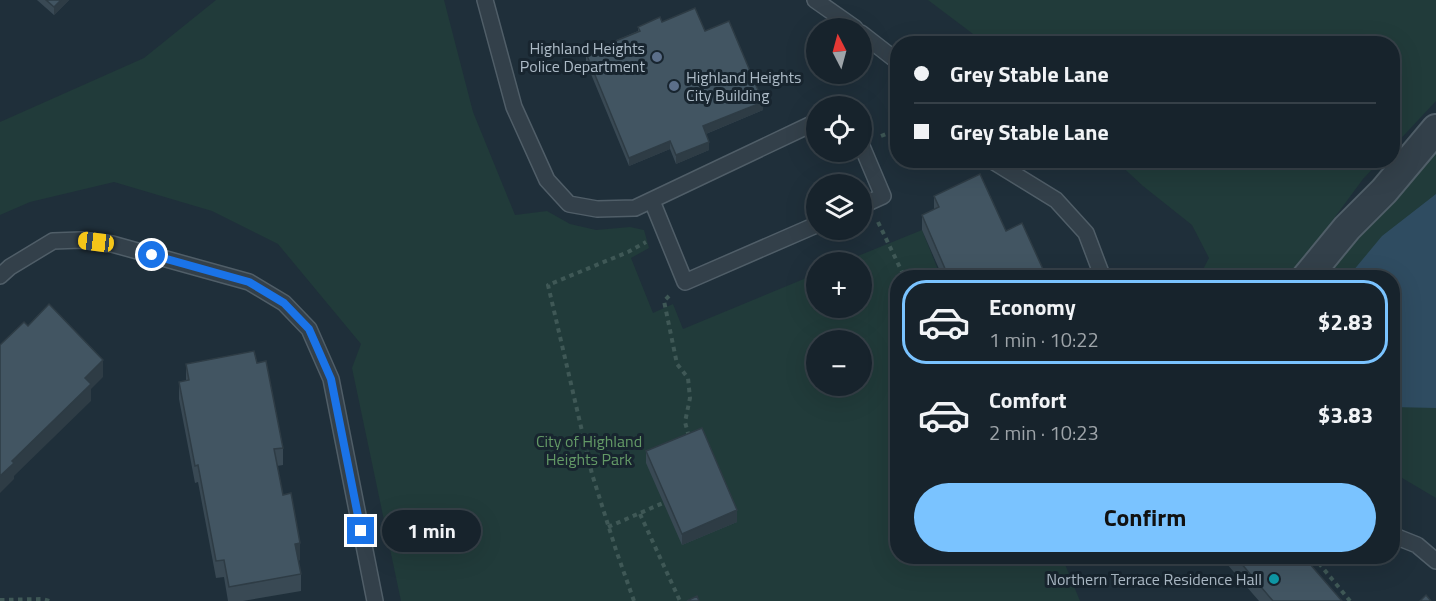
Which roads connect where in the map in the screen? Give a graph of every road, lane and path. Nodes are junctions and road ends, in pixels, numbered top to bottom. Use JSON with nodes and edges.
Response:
{"nodes":[{"id":1,"x":484,"y":0,"type":"edge"},
{"id":2,"x":815,"y":0,"type":"edge"},
{"id":3,"x":841,"y":18,"type":"edge"},
{"id":4,"x":872,"y":42,"type":"edge"},
{"id":5,"x":890,"y":56,"type":"edge"},
{"id":6,"x":806,"y":127,"type":"edge"},
{"id":7,"x":1436,"y":129,"type":"edge"},
{"id":8,"x":869,"y":162,"type":"edge"},
{"id":9,"x":1004,"y":168,"type":"edge"},
{"id":10,"x":652,"y":201,"type":"junction"},
{"id":11,"x":872,"y":201,"type":"edge"},
{"id":12,"x":872,"y":217,"type":"edge"},
{"id":13,"x":806,"y":229,"type":"edge"},
{"id":14,"x":664,"y":231,"type":"junction"},
{"id":15,"x":901,"y":270,"type":"edge"},
{"id":16,"x":1100,"y":270,"type":"edge"},
{"id":17,"x":1313,"y":270,"type":"edge"},
{"id":18,"x":0,"y":276,"type":"edge"},
{"id":19,"x":685,"y":282,"type":"junction"},
{"id":20,"x":690,"y":444,"type":"edge"},
{"id":21,"x":663,"y":503,"type":"edge"},
{"id":22,"x":640,"y":514,"type":"junction"},
{"id":23,"x":608,"y":527,"type":"junction"},
{"id":24,"x":1400,"y":538,"type":"edge"},
{"id":25,"x":1436,"y":561,"type":"edge"},
{"id":26,"x":1320,"y":564,"type":"edge"},
{"id":27,"x":0,"y":600,"type":"edge"},
{"id":28,"x":50,"y":601,"type":"edge"},
{"id":29,"x":375,"y":601,"type":"edge"},
{"id":30,"x":634,"y":601,"type":"edge"},
{"id":31,"x":680,"y":601,"type":"edge"},
{"id":32,"x":1350,"y":601,"type":"edge"}],
"edges":[{"from":1,"to":10,"type":"lane"},
{"from":2,"to":3,"type":"lane"},
{"from":4,"to":5,"type":"lane"},
{"from":6,"to":10,"type":"lane"},
{"from":7,"to":17,"type":"street"},
{"from":8,"to":11,"type":"lane"},
{"from":9,"to":16,"type":"lane"},
{"from":10,"to":14,"type":"lane"},
{"from":12,"to":15,"type":"path"},
{"from":13,"to":19,"type":"lane"},
{"from":14,"to":19,"type":"lane"},
{"from":14,"to":23,"type":"path"},
{"from":18,"to":29,"type":"lane"},
{"from":19,"to":20,"type":"path"},
{"from":21,"to":22,"type":"path"},
{"from":22,"to":23,"type":"path"},
{"from":22,"to":31,"type":"path"},
{"from":23,"to":30,"type":"path"},
{"from":24,"to":25,"type":"lane"},
{"from":26,"to":32,"type":"path"},
{"from":27,"to":28,"type":"path"}]}
